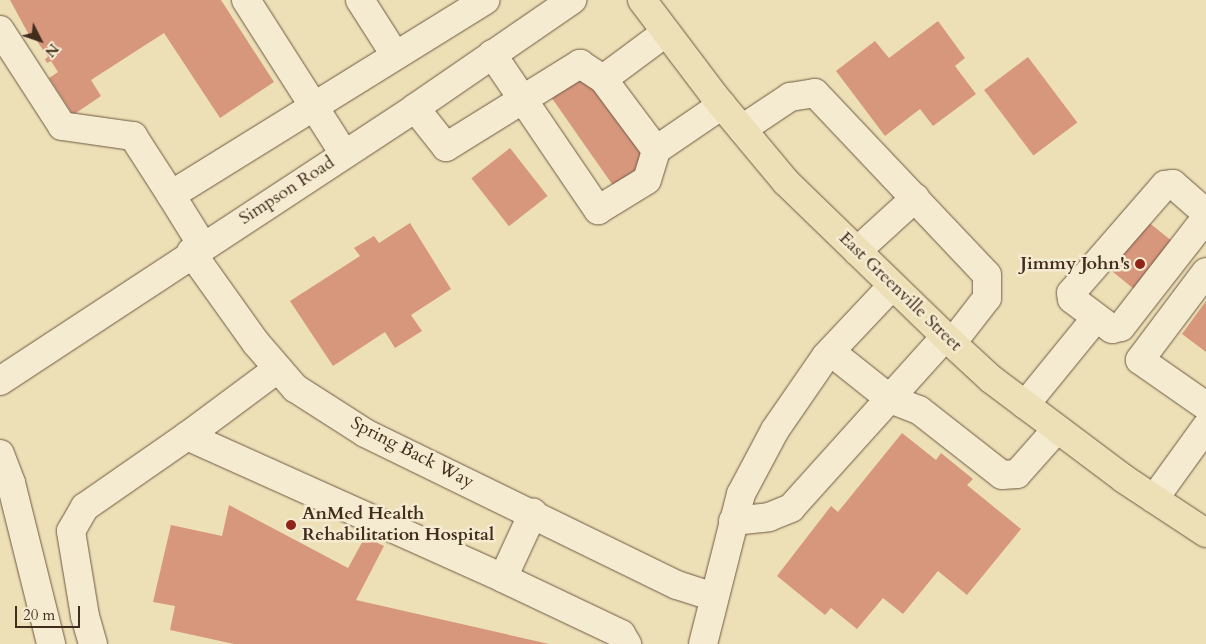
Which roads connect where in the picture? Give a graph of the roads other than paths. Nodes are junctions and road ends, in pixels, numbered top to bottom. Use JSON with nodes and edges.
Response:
{"nodes":[{"id":1,"x":246,"y":0,"type":"edge"},
{"id":2,"x":360,"y":0,"type":"edge"},
{"id":3,"x":486,"y":0,"type":"edge"},
{"id":4,"x":572,"y":0,"type":"edge"},
{"id":5,"x":642,"y":0,"type":"edge"},
{"id":6,"x":0,"y":30,"type":"edge"},
{"id":7,"x":666,"y":33,"type":"junction"},
{"id":8,"x":492,"y":54,"type":"junction"},
{"id":9,"x":395,"y":56,"type":"junction"},
{"id":10,"x":602,"y":80,"type":"junction"},
{"id":11,"x":523,"y":99,"type":"junction"},
{"id":12,"x":313,"y":105,"type":"junction"},
{"id":13,"x":722,"y":105,"type":"junction"},
{"id":14,"x":415,"y":108,"type":"junction"},
{"id":15,"x":742,"y":129,"type":"junction"},
{"id":16,"x":656,"y":150,"type":"junction"},
{"id":17,"x":344,"y":154,"type":"junction"},
{"id":18,"x":171,"y":195,"type":"junction"},
{"id":19,"x":915,"y":198,"type":"junction"},
{"id":20,"x":1206,"y":213,"type":"edge"},
{"id":21,"x":1206,"y":218,"type":"edge"},
{"id":22,"x":197,"y":249,"type":"junction"},
{"id":23,"x":857,"y":251,"type":"junction"},
{"id":24,"x":1206,"y":272,"type":"edge"},
{"id":25,"x":892,"y":286,"type":"junction"},
{"id":26,"x":1096,"y":318,"type":"junction"},
{"id":27,"x":949,"y":340,"type":"junction"},
{"id":28,"x":831,"y":352,"type":"junction"},
{"id":29,"x":276,"y":370,"type":"junction"},
{"id":30,"x":0,"y":380,"type":"edge"},
{"id":31,"x":890,"y":399,"type":"junction"},
{"id":32,"x":1025,"y":405,"type":"junction"},
{"id":33,"x":1206,"y":406,"type":"edge"},
{"id":34,"x":1206,"y":427,"type":"edge"},
{"id":35,"x":1056,"y":429,"type":"junction"},
{"id":36,"x":187,"y":436,"type":"junction"},
{"id":37,"x":0,"y":454,"type":"edge"},
{"id":38,"x":1154,"y":500,"type":"junction"},
{"id":39,"x":533,"y":513,"type":"junction"},
{"id":40,"x":733,"y":521,"type":"junction"},
{"id":41,"x":1206,"y":533,"type":"edge"},
{"id":42,"x":503,"y":578,"type":"junction"},
{"id":43,"x":714,"y":597,"type":"junction"},
{"id":44,"x":51,"y":644,"type":"edge"},
{"id":45,"x":93,"y":644,"type":"edge"},
{"id":46,"x":627,"y":644,"type":"edge"},
{"id":47,"x":703,"y":644,"type":"edge"}],
"edges":[{"from":1,"to":12,"type":"street"},
{"from":2,"to":9,"type":"street"},
{"from":3,"to":9,"type":"street"},
{"from":4,"to":8,"type":"street","name":"Simpson Road"},
{"from":5,"to":7,"type":"main road","name":"East Greenville Street"},
{"from":6,"to":18,"type":"street","name":"Spring Back Way"},
{"from":7,"to":10,"type":"street"},
{"from":7,"to":13,"type":"main road","name":"East Greenville Street"},
{"from":8,"to":11,"type":"street"},
{"from":8,"to":14,"type":"street","name":"Simpson Road"},
{"from":9,"to":12,"type":"street"},
{"from":10,"to":11,"type":"street"},
{"from":10,"to":16,"type":"street"},
{"from":11,"to":14,"type":"street"},
{"from":11,"to":16,"type":"street"},
{"from":12,"to":17,"type":"street"},
{"from":12,"to":18,"type":"street"},
{"from":13,"to":15,"type":"main road","name":"East Greenville Street"},
{"from":13,"to":16,"type":"street"},
{"from":14,"to":17,"type":"street","name":"Simpson Road"},
{"from":15,"to":19,"type":"street"},
{"from":15,"to":23,"type":"main road","name":"East Greenville Street"},
{"from":17,"to":22,"type":"street","name":"Simpson Road"},
{"from":18,"to":22,"type":"street","name":"Spring Back Way"},
{"from":19,"to":23,"type":"street"},
{"from":19,"to":27,"type":"street"},
{"from":20,"to":26,"type":"street"},
{"from":21,"to":26,"type":"street"},
{"from":22,"to":29,"type":"street","name":"Spring Back Way"},
{"from":22,"to":30,"type":"street","name":"Simpson Road"},
{"from":23,"to":25,"type":"main road","name":"East Greenville Street"},
{"from":24,"to":33,"type":"street"},
{"from":25,"to":27,"type":"main road","name":"East Greenville Street"},
{"from":25,"to":28,"type":"street"},
{"from":26,"to":32,"type":"street"},
{"from":27,"to":31,"type":"street"},
{"from":27,"to":32,"type":"main road","name":"East Greenville Street"},
{"from":28,"to":31,"type":"street"},
{"from":28,"to":40,"type":"street"},
{"from":29,"to":36,"type":"street"},
{"from":29,"to":39,"type":"street","name":"Spring Back Way"},
{"from":31,"to":35,"type":"street"},
{"from":31,"to":40,"type":"street"},
{"from":32,"to":35,"type":"main road","name":"East Greenville Street"},
{"from":34,"to":38,"type":"street"},
{"from":35,"to":38,"type":"main road","name":"East Greenville Street"},
{"from":36,"to":42,"type":"street"},
{"from":36,"to":45,"type":"street"},
{"from":37,"to":44,"type":"street"},
{"from":38,"to":41,"type":"main road","name":"East Greenville Street"},
{"from":39,"to":42,"type":"street"},
{"from":39,"to":43,"type":"street","name":"Spring Back Way"},
{"from":40,"to":43,"type":"street"},
{"from":42,"to":46,"type":"street"},
{"from":43,"to":47,"type":"street"}]}
